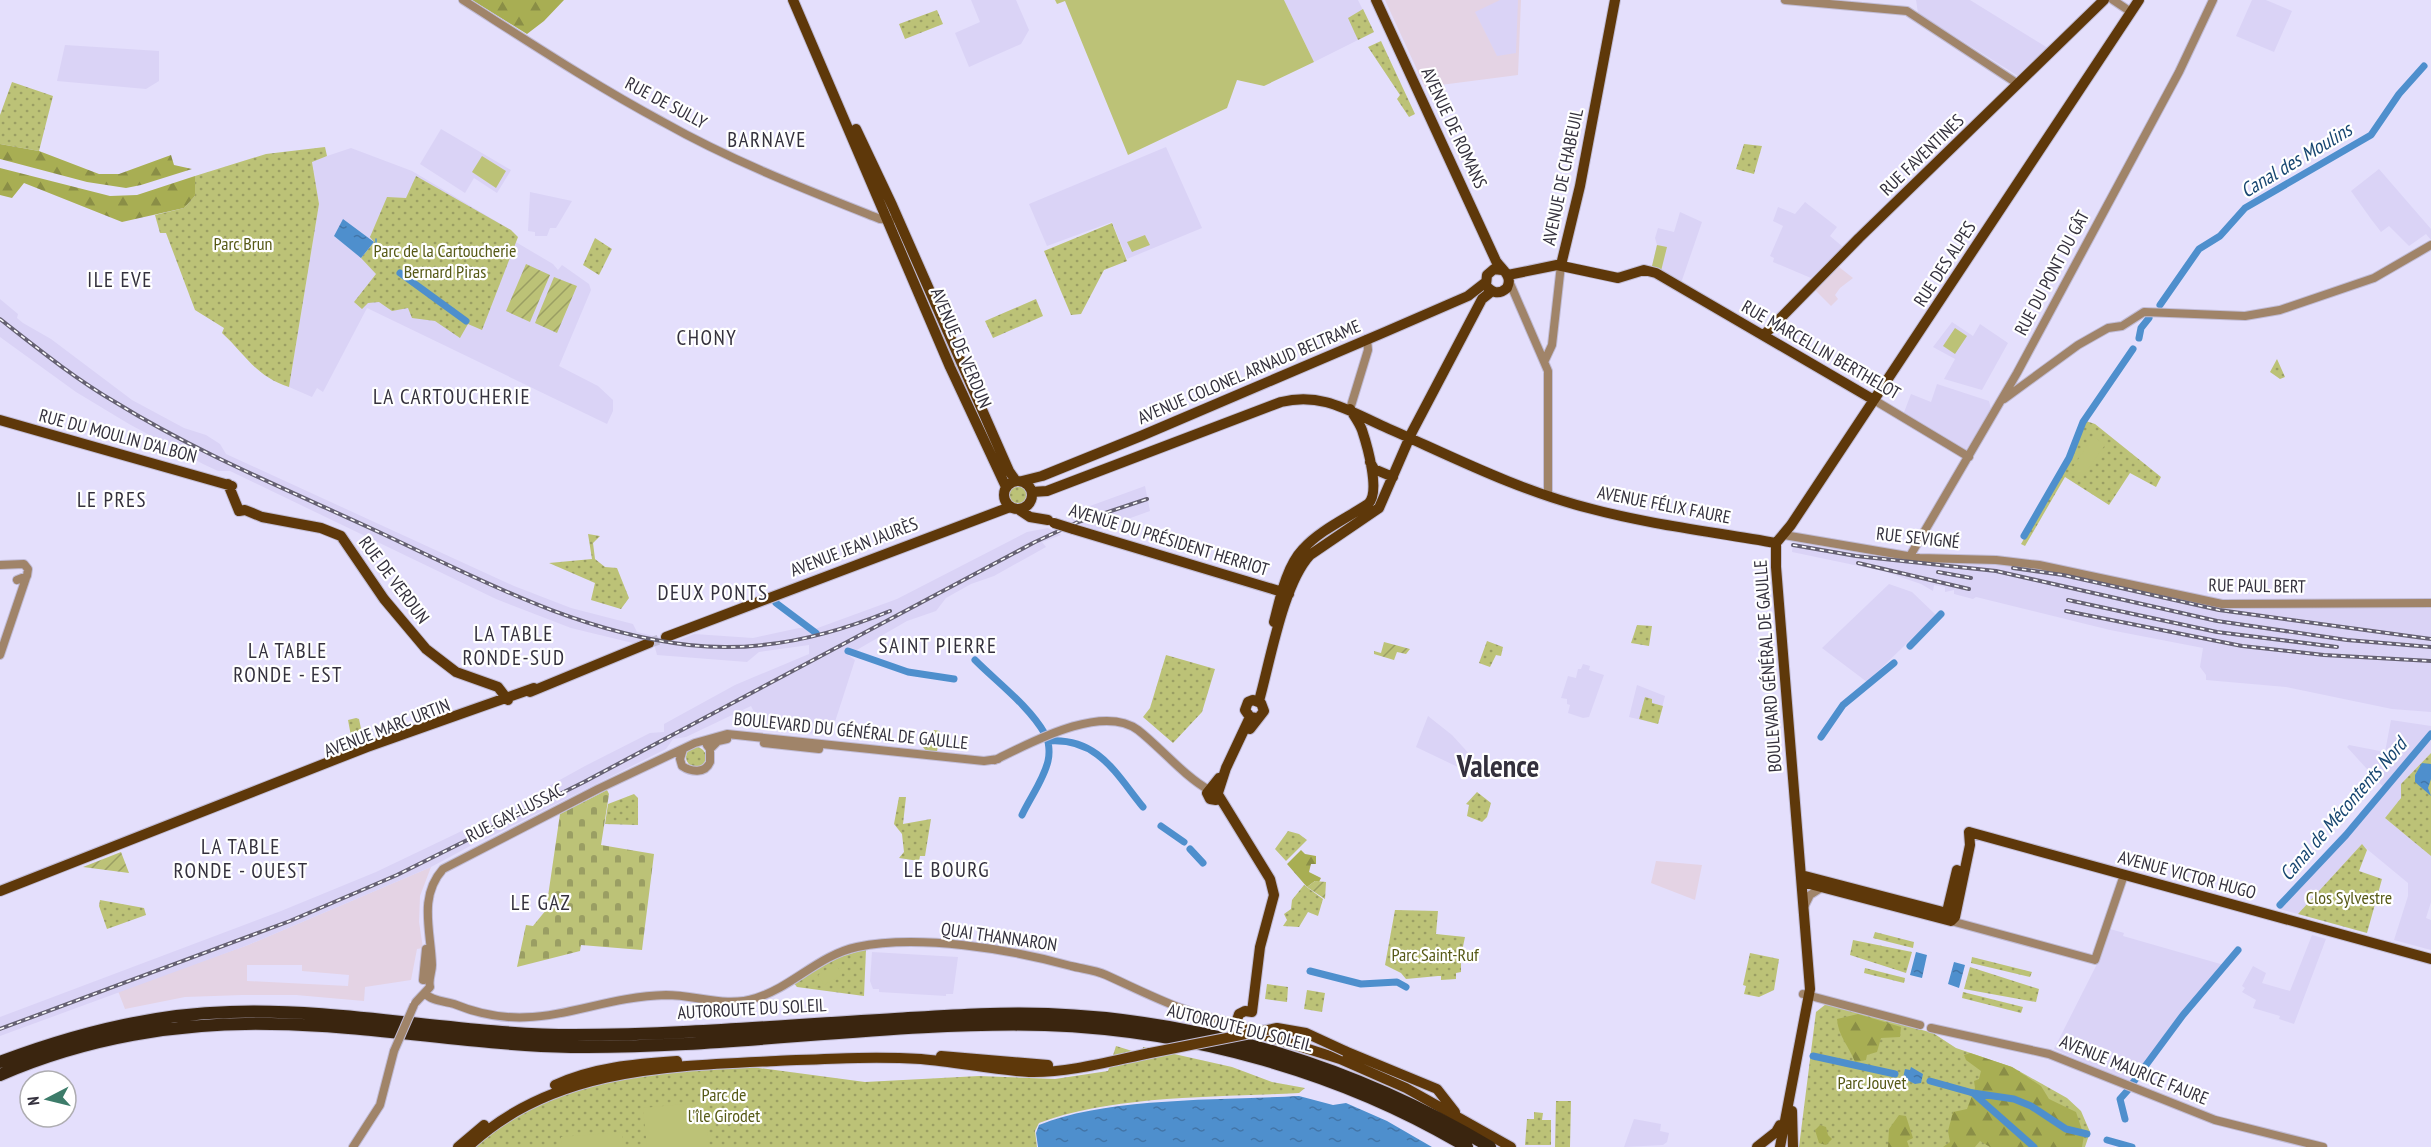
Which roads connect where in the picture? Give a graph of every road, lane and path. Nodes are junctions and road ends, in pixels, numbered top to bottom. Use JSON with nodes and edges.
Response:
{"nodes":[{"id":1,"x":463,"y":0,"type":"edge"},
{"id":2,"x":793,"y":0,"type":"edge"},
{"id":3,"x":800,"y":0,"type":"edge"},
{"id":4,"x":1369,"y":0,"type":"edge"},
{"id":5,"x":1376,"y":0,"type":"edge"},
{"id":6,"x":1616,"y":0,"type":"edge"},
{"id":7,"x":1785,"y":0,"type":"edge"},
{"id":8,"x":2104,"y":0,"type":"edge"},
{"id":9,"x":2112,"y":0,"type":"edge"},
{"id":10,"x":2139,"y":0,"type":"edge"},
{"id":11,"x":2213,"y":0,"type":"edge"},
{"id":12,"x":2131,"y":12,"type":"junction"},
{"id":13,"x":2018,"y":84,"type":"junction"},
{"id":14,"x":889,"y":220,"type":"junction"},
{"id":15,"x":904,"y":233,"type":"junction"},
{"id":16,"x":2431,"y":245,"type":"edge"},
{"id":17,"x":1561,"y":266,"type":"junction"},
{"id":18,"x":1506,"y":275,"type":"junction"},
{"id":19,"x":1489,"y":287,"type":"junction"},
{"id":20,"x":1468,"y":296,"type":"junction"},
{"id":21,"x":1482,"y":299,"type":"junction"},
{"id":22,"x":1764,"y":335,"type":"junction"},
{"id":23,"x":1367,"y":339,"type":"junction"},
{"id":24,"x":1545,"y":360,"type":"junction"},
{"id":25,"x":1874,"y":400,"type":"junction"},
{"id":26,"x":2001,"y":400,"type":"junction"},
{"id":27,"x":1350,"y":409,"type":"junction"},
{"id":28,"x":0,"y":420,"type":"edge"},
{"id":29,"x":1382,"y":426,"type":"junction"},
{"id":30,"x":1362,"y":431,"type":"junction"},
{"id":31,"x":1410,"y":438,"type":"junction"},
{"id":32,"x":1437,"y":450,"type":"junction"},
{"id":33,"x":1969,"y":457,"type":"junction"},
{"id":34,"x":1369,"y":459,"type":"junction"},
{"id":35,"x":1401,"y":459,"type":"junction"},
{"id":36,"x":1042,"y":476,"type":"junction"},
{"id":37,"x":1393,"y":477,"type":"junction"},
{"id":38,"x":1018,"y":481,"type":"junction"},
{"id":39,"x":1004,"y":492,"type":"junction"},
{"id":40,"x":1547,"y":496,"type":"junction"},
{"id":41,"x":1031,"y":497,"type":"junction"},
{"id":42,"x":1014,"y":508,"type":"junction"},
{"id":43,"x":242,"y":510,"type":"joint"},
{"id":44,"x":976,"y":518,"type":"junction"},
{"id":45,"x":1051,"y":521,"type":"junction"},
{"id":46,"x":1780,"y":539,"type":"junction"},
{"id":47,"x":1910,"y":556,"type":"junction"},
{"id":48,"x":0,"y":567,"type":"edge"},
{"id":49,"x":2050,"y":567,"type":"joint"},
{"id":50,"x":1285,"y":593,"type":"junction"},
{"id":51,"x":2431,"y":603,"type":"edge"},
{"id":52,"x":671,"y":635,"type":"tunnel mouth"},
{"id":53,"x":649,"y":643,"type":"tunnel mouth"},
{"id":54,"x":0,"y":655,"type":"edge"},
{"id":55,"x":508,"y":698,"type":"junction"},
{"id":56,"x":1256,"y":700,"type":"junction"},
{"id":57,"x":1253,"y":718,"type":"junction"},
{"id":58,"x":702,"y":742,"type":"junction"},
{"id":59,"x":683,"y":749,"type":"junction"},
{"id":60,"x":710,"y":749,"type":"junction"},
{"id":61,"x":663,"y":759,"type":"junction"},
{"id":62,"x":998,"y":759,"type":"junction"},
{"id":63,"x":680,"y":762,"type":"junction"},
{"id":64,"x":1214,"y":793,"type":"junction"},
{"id":65,"x":2124,"y":875,"type":"junction"},
{"id":66,"x":1801,"y":879,"type":"junction"},
{"id":67,"x":1821,"y":888,"type":"junction"},
{"id":68,"x":0,"y":891,"type":"edge"},
{"id":69,"x":1803,"y":907,"type":"junction"},
{"id":70,"x":1949,"y":916,"type":"junction"},
{"id":71,"x":2431,"y":959,"type":"edge"},
{"id":72,"x":425,"y":987,"type":"junction"},
{"id":73,"x":1806,"y":994,"type":"junction"},
{"id":74,"x":1821,"y":999,"type":"junction"},
{"id":75,"x":1243,"y":1015,"type":"junction"},
{"id":76,"x":1807,"y":1015,"type":"junction"},
{"id":77,"x":1920,"y":1025,"type":"dead end"},
{"id":78,"x":1931,"y":1028,"type":"dead end"},
{"id":79,"x":1250,"y":1029,"type":"junction"},
{"id":80,"x":1345,"y":1051,"type":"junction"},
{"id":81,"x":0,"y":1062,"type":"edge"},
{"id":82,"x":1075,"y":1067,"type":"junction"},
{"id":83,"x":0,"y":1075,"type":"edge"},
{"id":84,"x":1795,"y":1081,"type":"junction"},
{"id":85,"x":1444,"y":1107,"type":"junction"},
{"id":86,"x":1459,"y":1116,"type":"junction"},
{"id":87,"x":1780,"y":1125,"type":"junction"},
{"id":88,"x":353,"y":1147,"type":"edge"},
{"id":89,"x":458,"y":1147,"type":"edge"},
{"id":90,"x":468,"y":1147,"type":"edge"},
{"id":91,"x":1467,"y":1147,"type":"edge"},
{"id":92,"x":1490,"y":1147,"type":"edge"},
{"id":93,"x":1510,"y":1147,"type":"edge"},
{"id":94,"x":1757,"y":1147,"type":"edge"},
{"id":95,"x":1778,"y":1147,"type":"edge"},
{"id":96,"x":1793,"y":1147,"type":"edge"},
{"id":97,"x":2323,"y":1147,"type":"edge"}],
"edges":[{"from":1,"to":14,"type":"street","name":"RUE DE SULLY"},
{"from":2,"to":14,"type":"main road","name":"AVENUE DE VERDUN"},
{"from":3,"to":15,"type":"main road","name":"AVENUE DE VERDUN"},
{"from":4,"to":18,"type":"main road","name":"AVENUE DE ROMANS"},
{"from":5,"to":18,"type":"main road","name":"AVENUE DE ROMANS"},
{"from":6,"to":17,"type":"main road","name":"AVENUE DE CHABEUIL"},
{"from":7,"to":13,"type":"street"},
{"from":8,"to":13,"type":"main road","name":"RUE FAVENTINES"},
{"from":9,"to":12,"type":"street"},
{"from":10,"to":12,"type":"main road","name":"RUE DES ALPES"},
{"from":11,"to":26,"type":"street","name":"RUE DU PONT DU GÂT"},
{"from":12,"to":25,"type":"main road","name":"RUE DES ALPES"},
{"from":13,"to":22,"type":"main road","name":"RUE FAVENTINES"},
{"from":14,"to":15,"type":"street","name":"AVENUE DE VERDUN"},
{"from":14,"to":39,"type":"main road","name":"AVENUE DE VERDUN"},
{"from":15,"to":38,"type":"main road","name":"AVENUE DE VERDUN"},
{"from":16,"to":26,"type":"street"},
{"from":17,"to":18,"type":"main road"},
{"from":17,"to":22,"type":"main road","name":"RUE MARCELLIN BERTHELOT"},
{"from":17,"to":24,"type":"street","name":"AVENUE DE CHABEUIL"},
{"from":18,"to":19,"type":"main road"},
{"from":18,"to":19,"type":"main road"},
{"from":18,"to":24,"type":"street","name":"AVENUE DE ROMANS"},
{"from":19,"to":20,"type":"main road","name":"AVENUE COLONEL ARNAUD BELTRAME"},
{"from":19,"to":21,"type":"main road"},
{"from":20,"to":21,"type":"main road"},
{"from":20,"to":23,"type":"main road","name":"AVENUE COLONEL ARNAUD BELTRAME"},
{"from":21,"to":31,"type":"main road"},
{"from":22,"to":25,"type":"main road","name":"RUE MARCELLIN BERTHELOT"},
{"from":23,"to":27,"type":"street"},
{"from":23,"to":36,"type":"main road","name":"AVENUE COLONEL ARNAUD BELTRAME"},
{"from":24,"to":40,"type":"street"},
{"from":25,"to":33,"type":"street","name":"RUE MARCELLIN BERTHELOT"},
{"from":25,"to":46,"type":"main road","name":"RUE DES ALPES"},
{"from":26,"to":33,"type":"street","name":"RUE DU PONT DU GÂT"},
{"from":27,"to":29,"type":"main road","name":"AVENUE FÉLIX FAURE"},
{"from":27,"to":30,"type":"main road"},
{"from":27,"to":41,"type":"main road","name":"AVENUE FÉLIX FAURE"},
{"from":28,"to":43,"type":"main road","name":"RUE DU MOULIN D'ALBON"},
{"from":29,"to":30,"type":"main road"},
{"from":29,"to":31,"type":"main road","name":"AVENUE FÉLIX FAURE"},
{"from":30,"to":34,"type":"main road"},
{"from":31,"to":32,"type":"main road","name":"AVENUE FÉLIX FAURE"},
{"from":31,"to":35,"type":"main road"},
{"from":32,"to":35,"type":"main road"},
{"from":32,"to":40,"type":"main road","name":"AVENUE FÉLIX FAURE"},
{"from":33,"to":47,"type":"street","name":"RUE DU PONT DU GÂT"},
{"from":34,"to":37,"type":"main road"},
{"from":34,"to":50,"type":"main road"},
{"from":35,"to":37,"type":"main road"},
{"from":36,"to":38,"type":"main road","name":"AVENUE COLONEL ARNAUD BELTRAME"},
{"from":36,"to":41,"type":"main road"},
{"from":37,"to":50,"type":"main road"},
{"from":38,"to":39,"type":"main road","name":"AVENUE COLONEL ARNAUD BELTRAME"},
{"from":38,"to":41,"type":"main road","name":"AVENUE DE VERDUN"},
{"from":39,"to":42,"type":"main road","name":"AVENUE DE VERDUN"},
{"from":39,"to":44,"type":"main road","name":"AVENUE JEAN JAURÈS"},
{"from":40,"to":46,"type":"main road","name":"AVENUE FÉLIX FAURE"},
{"from":41,"to":42,"type":"main road","name":"AVENUE JEAN JAURÈS"},
{"from":41,"to":45,"type":"main road","name":"AVENUE DU PRÉSIDENT HERRIOT"},
{"from":42,"to":44,"type":"main road","name":"AVENUE JEAN JAURÈS"},
{"from":42,"to":45,"type":"main road","name":"AVENUE DU PRÉSIDENT HERRIOT"},
{"from":43,"to":55,"type":"main road","name":"RUE DE VERDUN"},
{"from":44,"to":52,"type":"main road","name":"AVENUE JEAN JAURÈS"},
{"from":45,"to":50,"type":"main road","name":"AVENUE DU PRÉSIDENT HERRIOT","bridge":true},
{"from":46,"to":47,"type":"street","name":"RUE SEVIGNÉ"},
{"from":46,"to":66,"type":"main road","name":"BOULEVARD GÉNÉRAL DE GAULLE"},
{"from":47,"to":49,"type":"street","name":"RUE SEVIGNÉ"},
{"from":48,"to":54,"type":"street"},
{"from":49,"to":51,"type":"street","name":"RUE PAUL BERT"},
{"from":50,"to":56,"type":"main road"},
{"from":53,"to":55,"type":"main road","name":"AVENUE MARC URTIN"},
{"from":55,"to":68,"type":"main road","name":"AVENUE MARC URTIN"},
{"from":56,"to":57,"type":"main road"},
{"from":56,"to":57,"type":"main road"},
{"from":57,"to":64,"type":"main road"},
{"from":58,"to":59,"type":"street"},
{"from":58,"to":60,"type":"street"},
{"from":58,"to":62,"type":"street","name":"BOULEVARD DU GÉNÉRAL DE GAULLE"},
{"from":59,"to":61,"type":"street","name":"RUE GAY-LUSSAC"},
{"from":59,"to":63,"type":"street"},
{"from":60,"to":62,"type":"street","name":"BOULEVARD DU GÉNÉRAL DE GAULLE"},
{"from":60,"to":63,"type":"street"},
{"from":61,"to":63,"type":"street"},
{"from":61,"to":72,"type":"street","name":"RUE GAY-LUSSAC"},
{"from":62,"to":64,"type":"street","name":"BOULEVARD DU GÉNÉRAL DE GAULLE"},
{"from":64,"to":75,"type":"main road"},
{"from":65,"to":70,"type":"street"},
{"from":65,"to":70,"type":"main road","name":"AVENUE VICTOR HUGO"},
{"from":65,"to":71,"type":"main road","name":"AVENUE VICTOR HUGO"},
{"from":66,"to":67,"type":"main road"},
{"from":66,"to":69,"type":"main road","name":"BOULEVARD GÉNÉRAL DE GAULLE"},
{"from":66,"to":70,"type":"main road"},
{"from":67,"to":69,"type":"street"},
{"from":67,"to":70,"type":"main road"},
{"from":69,"to":73,"type":"main road","name":"BOULEVARD GÉNÉRAL DE GAULLE"},
{"from":72,"to":75,"type":"street","name":"QUAI THANNARON"},
{"from":72,"to":88,"type":"street","name":"RUE GAY-LUSSAC","bridge":true},
{"from":73,"to":74,"type":"street"},
{"from":73,"to":76,"type":"main road"},
{"from":73,"to":87,"type":"main road"},
{"from":74,"to":76,"type":"street"},
{"from":74,"to":77,"type":"street"},
{"from":75,"to":79,"type":"main road"},
{"from":75,"to":79,"type":"main road"},
{"from":76,"to":84,"type":"main road"},
{"from":78,"to":97,"type":"street","name":"AVENUE MAURICE FAURE"},
{"from":79,"to":85,"type":"main road"},
{"from":80,"to":82,"type":"main road","bridge":true},
{"from":80,"to":85,"type":"main road"},
{"from":80,"to":86,"type":"main road"},
{"from":81,"to":92,"type":"highway","name":"AUTOROUTE DU SOLEIL"},
{"from":82,"to":89,"type":"main road"},
{"from":82,"to":90,"type":"main road"},
{"from":83,"to":91,"type":"highway","name":"AUTOROUTE DU SOLEIL"},
{"from":84,"to":95,"type":"main road"},
{"from":84,"to":96,"type":"main road"},
{"from":85,"to":86,"type":"main road"},
{"from":86,"to":93,"type":"main road"},
{"from":87,"to":94,"type":"main road"},
{"from":87,"to":95,"type":"main road"}]}
